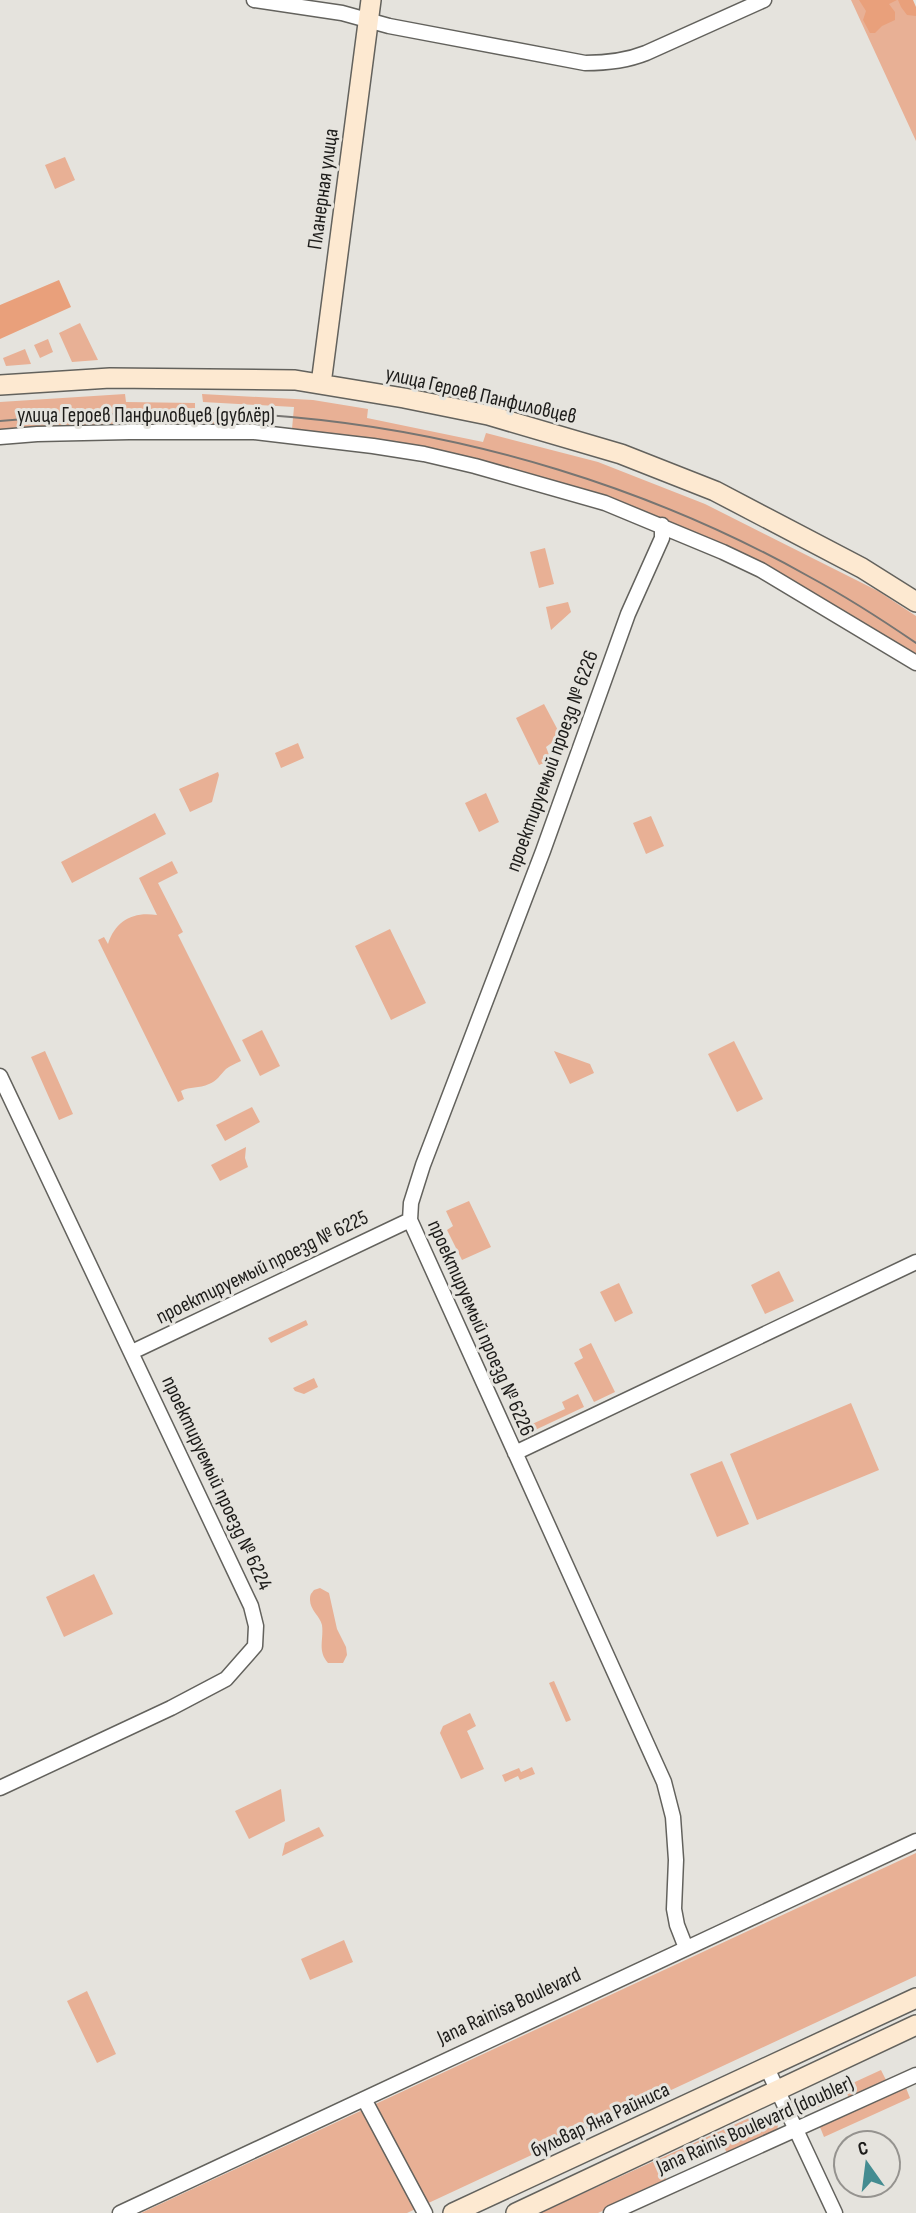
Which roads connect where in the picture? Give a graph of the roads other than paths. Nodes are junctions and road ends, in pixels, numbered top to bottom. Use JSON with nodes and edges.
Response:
{"nodes":[{"id":1,"x":254,"y":0,"type":"edge"},
{"id":2,"x":371,"y":0,"type":"edge"},
{"id":3,"x":764,"y":0,"type":"edge"},
{"id":4,"x":369,"y":20,"type":"junction"},
{"id":5,"x":321,"y":384,"type":"junction"},
{"id":6,"x":0,"y":385,"type":"edge"},
{"id":7,"x":0,"y":437,"type":"edge"},
{"id":8,"x":662,"y":525,"type":"junction"},
{"id":9,"x":916,"y":602,"type":"edge"},
{"id":10,"x":916,"y":663,"type":"edge"},
{"id":11,"x":0,"y":1076,"type":"edge"},
{"id":12,"x":410,"y":1220,"type":"junction"},
{"id":13,"x":916,"y":1262,"type":"edge"},
{"id":14,"x":132,"y":1352,"type":"junction"},
{"id":15,"x":515,"y":1453,"type":"junction"},
{"id":16,"x":0,"y":1788,"type":"edge"},
{"id":17,"x":916,"y":1841,"type":"edge"},
{"id":18,"x":686,"y":1948,"type":"junction"},
{"id":19,"x":916,"y":1998,"type":"edge"},
{"id":20,"x":916,"y":2025,"type":"edge"},
{"id":21,"x":766,"y":2068,"type":"junction"},
{"id":22,"x":916,"y":2075,"type":"edge"},
{"id":23,"x":777,"y":2090,"type":"junction"},
{"id":24,"x":364,"y":2099,"type":"junction"},
{"id":25,"x":796,"y":2131,"type":"junction"},
{"id":26,"x":120,"y":2213,"type":"edge"},
{"id":27,"x":425,"y":2213,"type":"edge"},
{"id":28,"x":453,"y":2213,"type":"edge"},
{"id":29,"x":516,"y":2213,"type":"edge"},
{"id":30,"x":611,"y":2213,"type":"edge"},
{"id":31,"x":835,"y":2213,"type":"edge"}],
"edges":[{"from":1,"to":4,"type":"street"},
{"from":2,"to":4,"type":"main road","name":"Планерная улица"},
{"from":3,"to":4,"type":"street"},
{"from":4,"to":5,"type":"main road","name":"Планерная улица"},
{"from":5,"to":6,"type":"main road","name":"улица Героев Панфиловцев"},
{"from":5,"to":9,"type":"main road","name":"улица Героев Панфиловцев"},
{"from":7,"to":8,"type":"street","name":"улица Героев Панфиловцев (дублёр)"},
{"from":8,"to":10,"type":"street","name":"улица Героев Панфиловцев (дублёр)"},
{"from":8,"to":12,"type":"street","name":"проектируемый проезд № 6226"},
{"from":11,"to":14,"type":"street","name":"проектируемый проезд № 6224"},
{"from":12,"to":14,"type":"street","name":"проектируемый проезд № 6225"},
{"from":12,"to":15,"type":"street","name":"проектируемый проезд № 6226"},
{"from":13,"to":15,"type":"street"},
{"from":14,"to":16,"type":"street","name":"проектируемый проезд № 6224"},
{"from":15,"to":18,"type":"street","name":"проектируемый проезд № 6226"},
{"from":17,"to":18,"type":"street","name":"Jana Rainisa Boulevard"},
{"from":18,"to":24,"type":"street","name":"Jana Rainisa Boulevard"},
{"from":19,"to":21,"type":"main road","name":"бульвар Яна Райниса"},
{"from":20,"to":23,"type":"main road"},
{"from":21,"to":23,"type":"street"},
{"from":21,"to":28,"type":"main road","name":"бульвар Яна Райниса"},
{"from":22,"to":25,"type":"street","name":"Jana Rainis Boulevard (doubler)"},
{"from":23,"to":25,"type":"street"},
{"from":23,"to":29,"type":"main road"},
{"from":24,"to":26,"type":"street","name":"Jana Rainisa Boulevard"},
{"from":24,"to":27,"type":"street"},
{"from":25,"to":30,"type":"street","name":"Jana Rainis Boulevard (doubler)"},
{"from":25,"to":31,"type":"street"}]}
